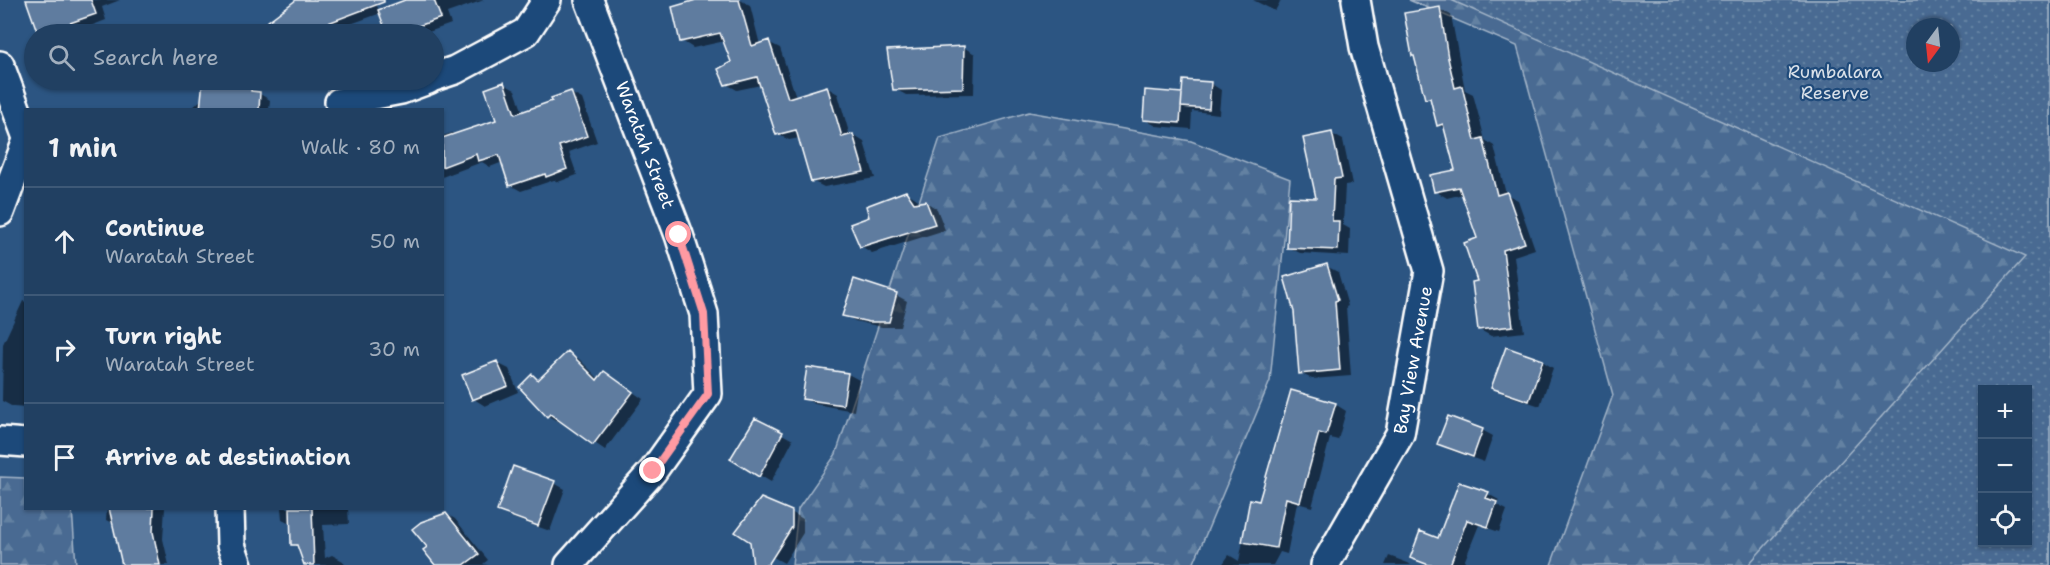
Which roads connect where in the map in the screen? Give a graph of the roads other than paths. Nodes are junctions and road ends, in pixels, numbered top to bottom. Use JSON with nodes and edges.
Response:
{"nodes":[{"id":1,"x":547,"y":0,"type":"edge"},
{"id":2,"x":589,"y":0,"type":"edge"},
{"id":3,"x":1356,"y":0,"type":"edge"},
{"id":4,"x":0,"y":65,"type":"edge"},
{"id":5,"x":444,"y":74,"type":"edge"},
{"id":6,"x":401,"y":90,"type":"edge"},
{"id":7,"x":339,"y":102,"type":"dead end"},
{"id":8,"x":24,"y":130,"type":"edge"},
{"id":9,"x":24,"y":147,"type":"edge"},
{"id":10,"x":0,"y":212,"type":"edge"},
{"id":11,"x":0,"y":441,"type":"edge"},
{"id":12,"x":24,"y":442,"type":"edge"},
{"id":13,"x":230,"y":510,"type":"edge"},
{"id":14,"x":581,"y":560,"type":"edge"},
{"id":15,"x":238,"y":565,"type":"edge"},
{"id":16,"x":1326,"y":565,"type":"edge"}],
"edges":[{"from":1,"to":5,"type":"street"},
{"from":2,"to":14,"type":"street","name":"Waratah Street"},
{"from":3,"to":16,"type":"street","name":"Bay View Avenue"},
{"from":4,"to":8,"type":"street"},
{"from":6,"to":7,"type":"street"},
{"from":9,"to":10,"type":"street"},
{"from":11,"to":12,"type":"street"},
{"from":13,"to":15,"type":"street"}]}
